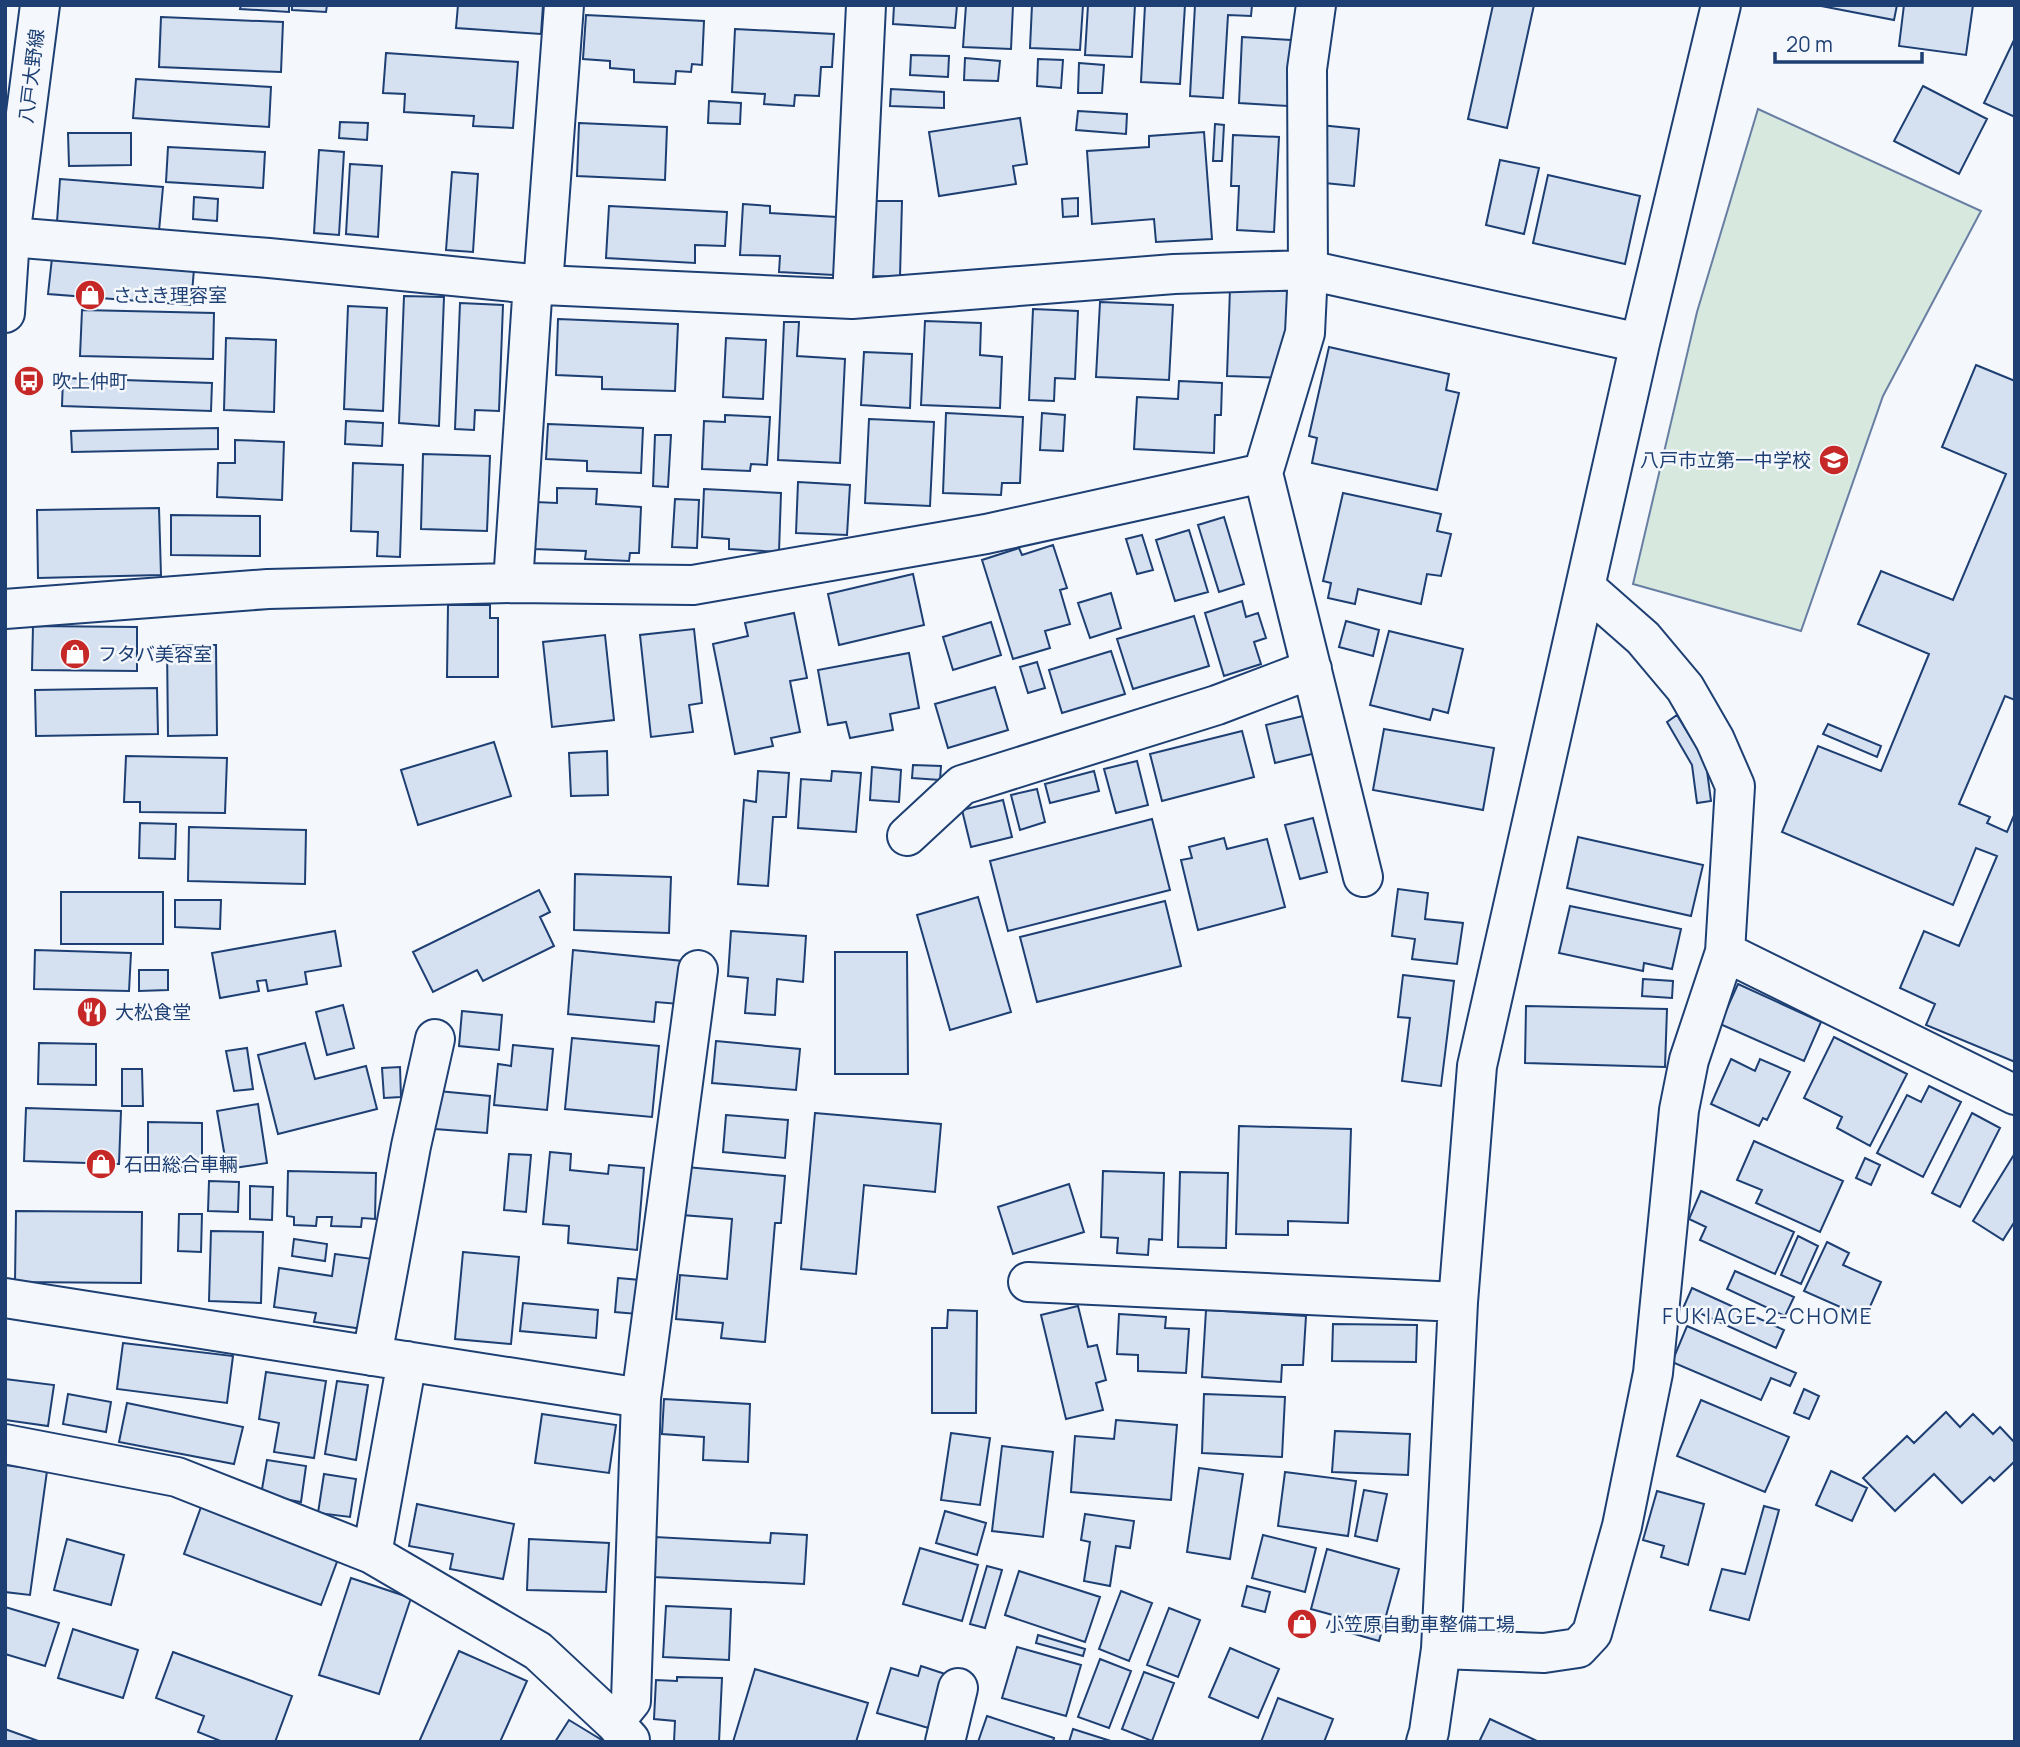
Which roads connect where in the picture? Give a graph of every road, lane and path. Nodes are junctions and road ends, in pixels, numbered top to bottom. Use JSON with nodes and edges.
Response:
{"nodes":[{"id":1,"x":40,"y":5,"type":"edge"},
{"id":2,"x":564,"y":5,"type":"edge"},
{"id":3,"x":866,"y":5,"type":"edge"},
{"id":4,"x":1315,"y":5,"type":"edge"},
{"id":5,"x":1721,"y":5,"type":"edge"},
{"id":6,"x":10,"y":237,"type":"junction"},
{"id":7,"x":1308,"y":270,"type":"junction"},
{"id":8,"x":538,"y":284,"type":"junction"},
{"id":9,"x":852,"y":299,"type":"junction"},
{"id":10,"x":5,"y":313,"type":"edge"},
{"id":11,"x":1640,"y":343,"type":"junction"},
{"id":12,"x":1263,"y":473,"type":"junction"},
{"id":13,"x":513,"y":583,"type":"junction"},
{"id":14,"x":1585,"y":587,"type":"junction"},
{"id":15,"x":5,"y":609,"type":"edge"},
{"id":16,"x":1312,"y":669,"type":"junction"},
{"id":17,"x":906,"y":836,"type":"dead end"},
{"id":18,"x":1363,"y":877,"type":"dead end"},
{"id":19,"x":1725,"y":952,"type":"junction"},
{"id":20,"x":698,"y":970,"type":"dead end"},
{"id":21,"x":435,"y":1039,"type":"dead end"},
{"id":22,"x":2015,"y":1095,"type":"edge"},
{"id":23,"x":1028,"y":1282,"type":"dead end"},
{"id":24,"x":5,"y":1298,"type":"edge"},
{"id":25,"x":1458,"y":1302,"type":"junction"},
{"id":26,"x":390,"y":1358,"type":"junction"},
{"id":27,"x":641,"y":1398,"type":"junction"},
{"id":28,"x":5,"y":1444,"type":"edge"},
{"id":29,"x":372,"y":1554,"type":"junction"},
{"id":30,"x":1441,"y":1649,"type":"junction"},
{"id":31,"x":958,"y":1688,"type":"dead end"},
{"id":32,"x":623,"y":1732,"type":"edge"},
{"id":33,"x":945,"y":1742,"type":"edge"},
{"id":34,"x":1426,"y":1742,"type":"edge"}],
"edges":[{"from":1,"to":6,"type":"street","name":"八戸大野線"},
{"from":2,"to":8,"type":"street"},
{"from":3,"to":9,"type":"street"},
{"from":4,"to":7,"type":"street"},
{"from":5,"to":11,"type":"street"},
{"from":6,"to":8,"type":"street"},
{"from":6,"to":10,"type":"street","name":"八戸大野線"},
{"from":7,"to":9,"type":"street"},
{"from":7,"to":11,"type":"street"},
{"from":7,"to":12,"type":"street"},
{"from":8,"to":9,"type":"street"},
{"from":8,"to":13,"type":"street"},
{"from":11,"to":14,"type":"street"},
{"from":12,"to":13,"type":"street"},
{"from":12,"to":16,"type":"street"},
{"from":13,"to":15,"type":"street"},
{"from":14,"to":19,"type":"street"},
{"from":14,"to":25,"type":"street"},
{"from":16,"to":17,"type":"street"},
{"from":16,"to":18,"type":"street"},
{"from":19,"to":22,"type":"street"},
{"from":19,"to":30,"type":"street"},
{"from":20,"to":27,"type":"street"},
{"from":21,"to":26,"type":"street"},
{"from":23,"to":25,"type":"street"},
{"from":24,"to":26,"type":"street"},
{"from":25,"to":30,"type":"street"},
{"from":26,"to":27,"type":"street"},
{"from":26,"to":29,"type":"street"},
{"from":27,"to":32,"type":"street"},
{"from":28,"to":29,"type":"street"},
{"from":29,"to":32,"type":"street"},
{"from":30,"to":34,"type":"street"},
{"from":31,"to":33,"type":"street"}]}
